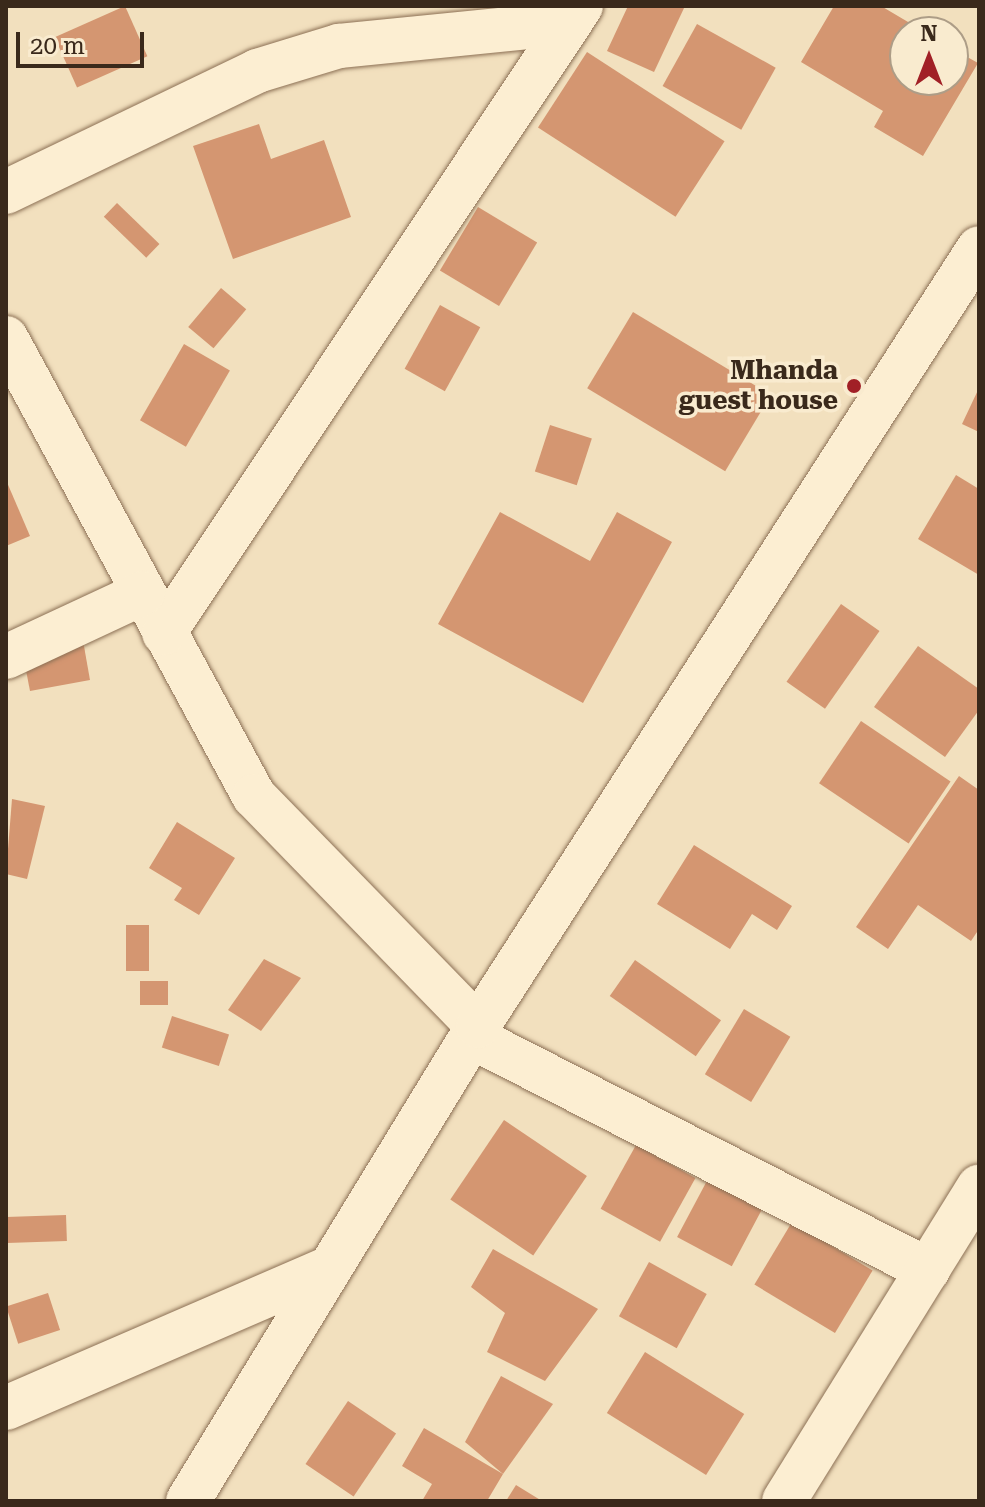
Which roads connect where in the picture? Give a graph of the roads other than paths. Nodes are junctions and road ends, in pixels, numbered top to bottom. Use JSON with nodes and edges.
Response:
{"nodes":[{"id":1,"x":575,"y":14,"type":"edge"},
{"id":2,"x":6,"y":192,"type":"edge"},
{"id":3,"x":979,"y":248,"type":"edge"},
{"id":4,"x":6,"y":338,"type":"edge"},
{"id":5,"x":143,"y":593,"type":"junction"},
{"id":6,"x":164,"y":633,"type":"junction"},
{"id":7,"x":6,"y":657,"type":"edge"},
{"id":8,"x":475,"y":1031,"type":"junction"},
{"id":9,"x":979,"y":1186,"type":"edge"},
{"id":10,"x":329,"y":1268,"type":"junction"},
{"id":11,"x":928,"y":1270,"type":"junction"},
{"id":12,"x":6,"y":1408,"type":"edge"},
{"id":13,"x":188,"y":1501,"type":"edge"},
{"id":14,"x":784,"y":1501,"type":"edge"}],
"edges":[{"from":1,"to":2,"type":"street"},
{"from":1,"to":6,"type":"street"},
{"from":3,"to":8,"type":"street"},
{"from":4,"to":5,"type":"street"},
{"from":5,"to":6,"type":"street"},
{"from":5,"to":7,"type":"street"},
{"from":6,"to":8,"type":"street"},
{"from":8,"to":10,"type":"street"},
{"from":8,"to":11,"type":"street"},
{"from":9,"to":11,"type":"street"},
{"from":10,"to":12,"type":"street"},
{"from":10,"to":13,"type":"street"},
{"from":11,"to":14,"type":"street"}]}
